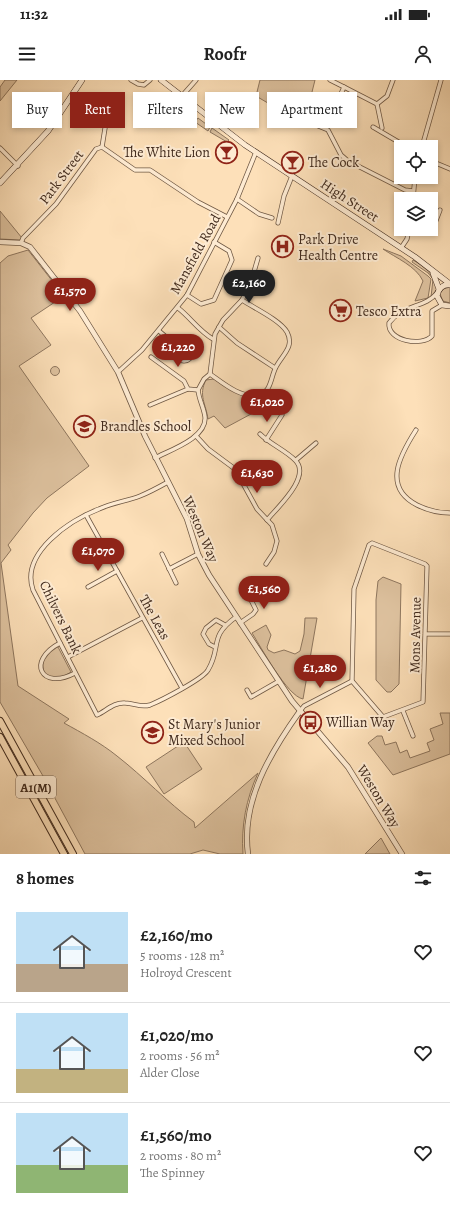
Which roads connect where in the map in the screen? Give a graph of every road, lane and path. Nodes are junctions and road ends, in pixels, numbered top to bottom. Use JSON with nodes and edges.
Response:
{"nodes":[{"id":1,"x":82,"y":80,"type":"edge"},
{"id":2,"x":131,"y":80,"type":"edge"},
{"id":3,"x":150,"y":80,"type":"edge"},
{"id":4,"x":161,"y":80,"type":"edge"},
{"id":5,"x":196,"y":80,"type":"edge"},
{"id":6,"x":331,"y":80,"type":"edge"},
{"id":7,"x":393,"y":80,"type":"edge"},
{"id":8,"x":441,"y":80,"type":"edge"},
{"id":9,"x":344,"y":87,"type":"junction"},
{"id":10,"x":177,"y":92,"type":"edge"},
{"id":11,"x":186,"y":92,"type":"edge"},
{"id":12,"x":342,"y":92,"type":"edge"},
{"id":13,"x":377,"y":104,"type":"junction"},
{"id":14,"x":197,"y":107,"type":"edge"},
{"id":15,"x":373,"y":127,"type":"dead end"},
{"id":16,"x":105,"y":128,"type":"edge"},
{"id":17,"x":326,"y":128,"type":"edge"},
{"id":18,"x":382,"y":128,"type":"dead end"},
{"id":19,"x":395,"y":140,"type":"edge"},
{"id":20,"x":424,"y":140,"type":"edge"},
{"id":21,"x":102,"y":147,"type":"junction"},
{"id":22,"x":0,"y":148,"type":"edge"},
{"id":23,"x":256,"y":152,"type":"junction"},
{"id":24,"x":438,"y":165,"type":"edge"},
{"id":25,"x":18,"y":166,"type":"junction"},
{"id":26,"x":450,"y":169,"type":"edge"},
{"id":27,"x":292,"y":176,"type":"junction"},
{"id":28,"x":0,"y":183,"type":"edge"},
{"id":29,"x":414,"y":184,"type":"edge"},
{"id":30,"x":413,"y":191,"type":"joint"},
{"id":31,"x":237,"y":199,"type":"junction"},
{"id":32,"x":440,"y":210,"type":"dead end"},
{"id":33,"x":438,"y":215,"type":"edge"},
{"id":34,"x":228,"y":217,"type":"junction"},
{"id":35,"x":272,"y":218,"type":"dead end"},
{"id":36,"x":278,"y":223,"type":"dead end"},
{"id":37,"x":408,"y":236,"type":"edge"},
{"id":38,"x":0,"y":242,"type":"edge"},
{"id":39,"x":214,"y":242,"type":"junction"},
{"id":40,"x":21,"y":243,"type":"junction"},
{"id":41,"x":401,"y":248,"type":"junction"},
{"id":42,"x":258,"y":258,"type":"dead end"},
{"id":43,"x":430,"y":268,"type":"junction"},
{"id":44,"x":450,"y":285,"type":"edge"},
{"id":45,"x":438,"y":291,"type":"junction"},
{"id":46,"x":187,"y":295,"type":"junction"},
{"id":47,"x":242,"y":300,"type":"junction"},
{"id":48,"x":446,"y":306,"type":"edge"},
{"id":49,"x":178,"y":308,"type":"junction"},
{"id":50,"x":450,"y":313,"type":"edge"},
{"id":51,"x":219,"y":327,"type":"junction"},
{"id":52,"x":159,"y":331,"type":"junction"},
{"id":53,"x":213,"y":339,"type":"junction"},
{"id":54,"x":178,"y":347,"type":"junction"},
{"id":55,"x":151,"y":358,"type":"dead end"},
{"id":56,"x":275,"y":368,"type":"junction"},
{"id":57,"x":118,"y":372,"type":"junction"},
{"id":58,"x":210,"y":374,"type":"junction"},
{"id":59,"x":188,"y":389,"type":"junction"},
{"id":60,"x":198,"y":390,"type":"junction"},
{"id":61,"x":150,"y":405,"type":"dead end"},
{"id":62,"x":282,"y":415,"type":"dead end"},
{"id":63,"x":416,"y":430,"type":"dead end"},
{"id":64,"x":260,"y":434,"type":"dead end"},
{"id":65,"x":196,"y":436,"type":"junction"},
{"id":66,"x":266,"y":440,"type":"junction"},
{"id":67,"x":316,"y":443,"type":"dead end"},
{"id":68,"x":155,"y":458,"type":"junction"},
{"id":69,"x":296,"y":460,"type":"junction"},
{"id":70,"x":168,"y":482,"type":"junction"},
{"id":71,"x":450,"y":513,"type":"edge"},
{"id":72,"x":86,"y":515,"type":"junction"},
{"id":73,"x":267,"y":520,"type":"junction"},
{"id":74,"x":162,"y":554,"type":"dead end"},
{"id":75,"x":198,"y":554,"type":"junction"},
{"id":76,"x":266,"y":564,"type":"dead end"},
{"id":77,"x":169,"y":568,"type":"junction"},
{"id":78,"x":117,"y":571,"type":"junction"},
{"id":79,"x":176,"y":583,"type":"dead end"},
{"id":80,"x":88,"y":586,"type":"dead end"},
{"id":81,"x":245,"y":588,"type":"dead end"},
{"id":82,"x":236,"y":617,"type":"junction"},
{"id":83,"x":142,"y":618,"type":"junction"},
{"id":84,"x":240,"y":623,"type":"junction"},
{"id":85,"x":225,"y":625,"type":"junction"},
{"id":86,"x":426,"y":634,"type":"junction"},
{"id":87,"x":450,"y":634,"type":"edge"},
{"id":88,"x":60,"y":643,"type":"junction"},
{"id":89,"x":215,"y":647,"type":"junction"},
{"id":90,"x":68,"y":657,"type":"junction"},
{"id":91,"x":75,"y":673,"type":"junction"},
{"id":92,"x":279,"y":681,"type":"junction"},
{"id":93,"x":352,"y":681,"type":"junction"},
{"id":94,"x":182,"y":688,"type":"junction"},
{"id":95,"x":247,"y":690,"type":"dead end"},
{"id":96,"x":403,"y":710,"type":"junction"},
{"id":97,"x":300,"y":711,"type":"junction"},
{"id":98,"x":0,"y":721,"type":"edge"},
{"id":99,"x":413,"y":736,"type":"dead end"},
{"id":100,"x":0,"y":737,"type":"edge"},
{"id":101,"x":64,"y":854,"type":"edge"},
{"id":102,"x":73,"y":854,"type":"edge"},
{"id":103,"x":248,"y":854,"type":"edge"},
{"id":104,"x":402,"y":854,"type":"edge"}],
"edges":[{"from":1,"to":25,"type":"main road"},
{"from":2,"to":3,"type":"street"},
{"from":4,"to":10,"type":"main road","name":"High Street"},
{"from":5,"to":11,"type":"street"},
{"from":6,"to":9,"type":"street"},
{"from":7,"to":13,"type":"street"},
{"from":8,"to":20,"type":"street"},
{"from":9,"to":12,"type":"street"},
{"from":9,"to":13,"type":"street"},
{"from":13,"to":18,"type":"street"},
{"from":14,"to":23,"type":"main road","name":"High Street"},
{"from":15,"to":19,"type":"street"},
{"from":16,"to":21,"type":"street"},
{"from":17,"to":30,"type":"street"},
{"from":21,"to":34,"type":"street","name":"Park Street"},
{"from":21,"to":40,"type":"street","name":"Park Street"},
{"from":22,"to":25,"type":"street"},
{"from":23,"to":27,"type":"main road","name":"High Street"},
{"from":23,"to":31,"type":"street","name":"Mansfield Road"},
{"from":24,"to":26,"type":"street"},
{"from":25,"to":28,"type":"main road"},
{"from":27,"to":36,"type":"street"},
{"from":27,"to":41,"type":"main road","name":"High Street"},
{"from":29,"to":30,"type":"street"},
{"from":31,"to":34,"type":"street","name":"Mansfield Road"},
{"from":31,"to":35,"type":"street"},
{"from":32,"to":33,"type":"street"},
{"from":34,"to":39,"type":"street","name":"Mansfield Road"},
{"from":37,"to":41,"type":"street"},
{"from":38,"to":40,"type":"street"},
{"from":39,"to":46,"type":"street","name":"Mansfield Road"},
{"from":39,"to":46,"type":"street"},
{"from":40,"to":57,"type":"street","name":"Weston Way"},
{"from":41,"to":43,"type":"main road","name":"High Street"},
{"from":42,"to":47,"type":"street"},
{"from":43,"to":44,"type":"main road","name":"High Street"},
{"from":43,"to":45,"type":"main road","name":"High Street"},
{"from":44,"to":45,"type":"main road"},
{"from":45,"to":48,"type":"main road","name":"High Street"},
{"from":45,"to":48,"type":"street"},
{"from":46,"to":49,"type":"street","name":"Mansfield Road"},
{"from":47,"to":51,"type":"street"},
{"from":47,"to":56,"type":"street"},
{"from":48,"to":50,"type":"main road","name":"High Street"},
{"from":49,"to":52,"type":"street","name":"Mansfield Road"},
{"from":49,"to":53,"type":"street"},
{"from":51,"to":53,"type":"street"},
{"from":51,"to":56,"type":"street"},
{"from":52,"to":54,"type":"street"},
{"from":52,"to":57,"type":"street","name":"Mansfield Road"},
{"from":53,"to":58,"type":"street"},
{"from":54,"to":54,"type":"street"},
{"from":55,"to":59,"type":"street"},
{"from":56,"to":58,"type":"street"},
{"from":57,"to":68,"type":"street","name":"Weston Way"},
{"from":58,"to":60,"type":"street"},
{"from":59,"to":60,"type":"street"},
{"from":59,"to":61,"type":"street"},
{"from":60,"to":65,"type":"street"},
{"from":62,"to":66,"type":"street"},
{"from":63,"to":71,"type":"street"},
{"from":64,"to":66,"type":"street"},
{"from":65,"to":68,"type":"street"},
{"from":65,"to":73,"type":"street"},
{"from":66,"to":69,"type":"street"},
{"from":67,"to":69,"type":"street"},
{"from":68,"to":70,"type":"street","name":"Weston Way"},
{"from":69,"to":73,"type":"street"},
{"from":70,"to":72,"type":"street","name":"Chilvers Bank"},
{"from":70,"to":75,"type":"street","name":"Weston Way"},
{"from":72,"to":78,"type":"street","name":"The Leas"},
{"from":72,"to":88,"type":"street","name":"Chilvers Bank"},
{"from":73,"to":76,"type":"street"},
{"from":74,"to":77,"type":"street"},
{"from":75,"to":77,"type":"street"},
{"from":75,"to":82,"type":"street","name":"Weston Way"},
{"from":77,"to":79,"type":"street"},
{"from":78,"to":80,"type":"street"},
{"from":78,"to":83,"type":"street","name":"The Leas"},
{"from":81,"to":84,"type":"street"},
{"from":82,"to":84,"type":"street","name":"Weston Way"},
{"from":82,"to":85,"type":"street"},
{"from":83,"to":90,"type":"street"},
{"from":83,"to":94,"type":"street","name":"The Leas"},
{"from":84,"to":92,"type":"street","name":"Weston Way"},
{"from":85,"to":89,"type":"street"},
{"from":85,"to":89,"type":"street"},
{"from":86,"to":87,"type":"street"},
{"from":86,"to":93,"type":"street","name":"Mons Avenue"},
{"from":86,"to":96,"type":"street","name":"Mons Avenue"},
{"from":88,"to":90,"type":"street","name":"Chilvers Bank"},
{"from":88,"to":91,"type":"street"},
{"from":89,"to":94,"type":"street"},
{"from":90,"to":91,"type":"street","name":"Chilvers Bank"},
{"from":91,"to":94,"type":"street","name":"Chilvers Bank"},
{"from":92,"to":95,"type":"street"},
{"from":92,"to":97,"type":"street","name":"Weston Way"},
{"from":93,"to":96,"type":"street"},
{"from":93,"to":97,"type":"street"},
{"from":96,"to":99,"type":"street"},
{"from":97,"to":103,"type":"street"},
{"from":97,"to":104,"type":"street","name":"Weston Way"},
{"from":98,"to":102,"type":"highway","number":"A1(M)"},
{"from":100,"to":101,"type":"highway","number":"A1(M)"}]}
